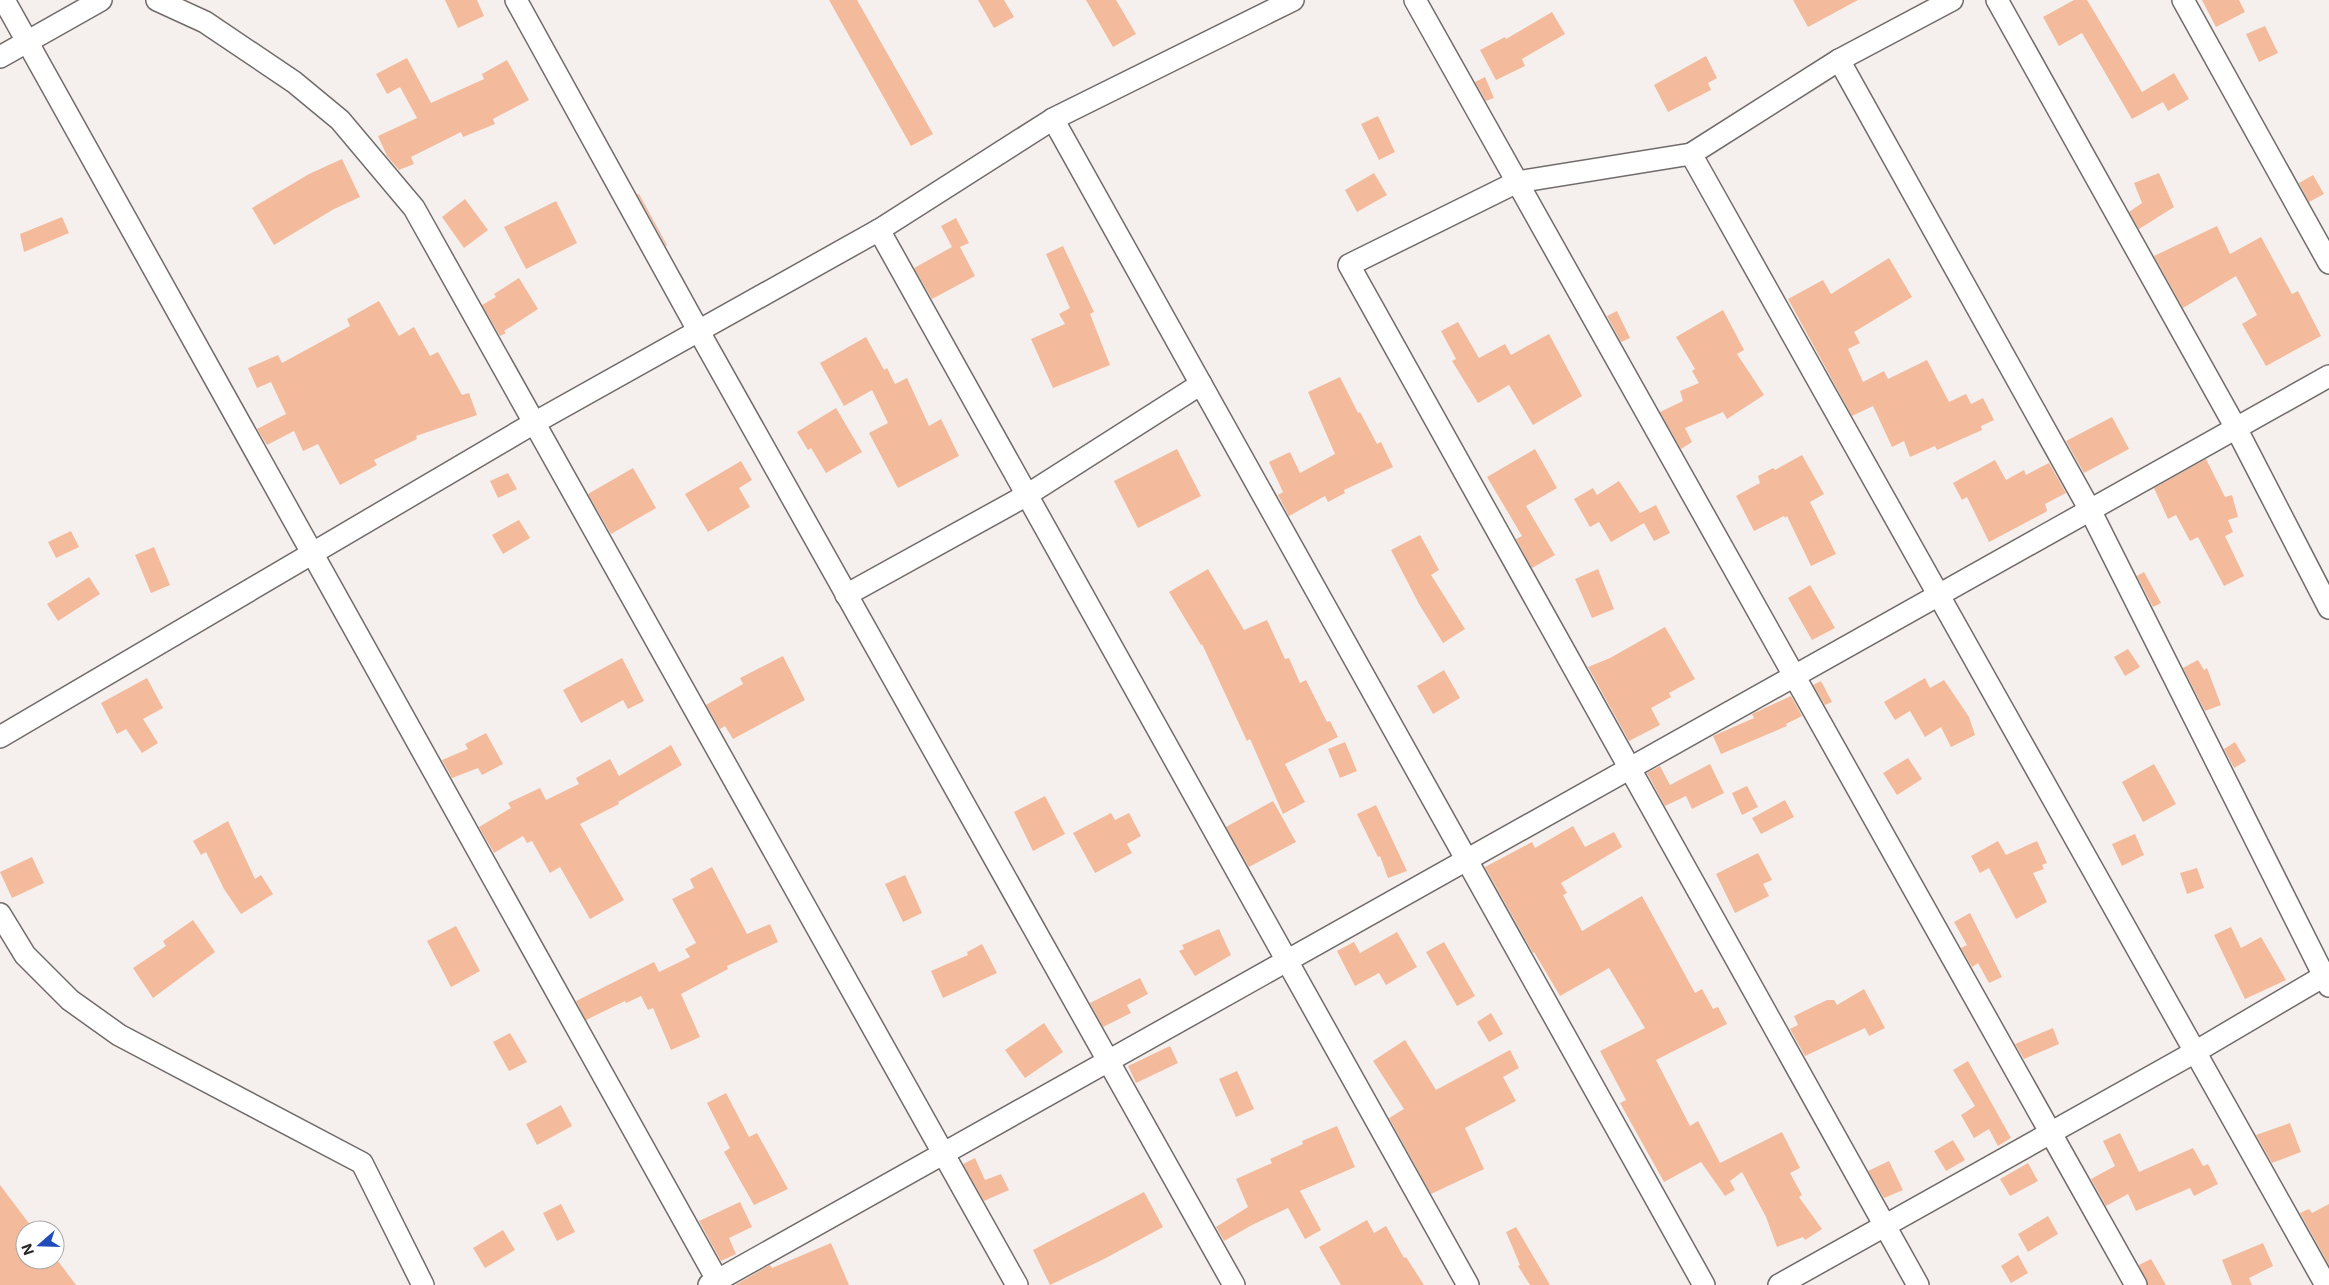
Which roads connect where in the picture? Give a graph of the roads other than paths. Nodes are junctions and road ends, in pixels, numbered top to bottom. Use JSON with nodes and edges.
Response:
{"nodes":[{"id":1,"x":4,"y":0,"type":"edge"},
{"id":2,"x":101,"y":0,"type":"edge"},
{"id":3,"x":157,"y":0,"type":"edge"},
{"id":4,"x":516,"y":0,"type":"edge"},
{"id":5,"x":1293,"y":0,"type":"edge"},
{"id":6,"x":1415,"y":0,"type":"edge"},
{"id":7,"x":1952,"y":0,"type":"edge"},
{"id":8,"x":1997,"y":0,"type":"edge"},
{"id":9,"x":2183,"y":0,"type":"edge"},
{"id":10,"x":27,"y":42,"type":"junction"},
{"id":11,"x":0,"y":57,"type":"edge"},
{"id":12,"x":1839,"y":60,"type":"junction"},
{"id":13,"x":1053,"y":119,"type":"junction"},
{"id":14,"x":1691,"y":154,"type":"junction"},
{"id":15,"x":1517,"y":182,"type":"junction"},
{"id":16,"x":879,"y":230,"type":"junction"},
{"id":17,"x":2329,"y":262,"type":"edge"},
{"id":18,"x":698,"y":330,"type":"junction"},
{"id":19,"x":2329,"y":376,"type":"edge"},
{"id":20,"x":1201,"y":384,"type":"junction"},
{"id":21,"x":534,"y":423,"type":"junction"},
{"id":22,"x":2236,"y":428,"type":"junction"},
{"id":23,"x":1026,"y":495,"type":"junction"},
{"id":24,"x":2090,"y":510,"type":"junction"},
{"id":25,"x":313,"y":555,"type":"junction"},
{"id":26,"x":846,"y":595,"type":"junction"},
{"id":27,"x":1939,"y":595,"type":"junction"},
{"id":28,"x":2329,"y":608,"type":"edge"},
{"id":29,"x":1794,"y":676,"type":"junction"},
{"id":30,"x":0,"y":737,"type":"edge"},
{"id":31,"x":1630,"y":769,"type":"junction"},
{"id":32,"x":1467,"y":860,"type":"junction"},
{"id":33,"x":0,"y":914,"type":"edge"},
{"id":34,"x":1287,"y":961,"type":"junction"},
{"id":35,"x":2327,"y":978,"type":"edge"},
{"id":36,"x":2195,"y":1052,"type":"junction"},
{"id":37,"x":1108,"y":1060,"type":"junction"},
{"id":38,"x":2051,"y":1133,"type":"junction"},
{"id":39,"x":943,"y":1153,"type":"junction"},
{"id":40,"x":1885,"y":1226,"type":"junction"},
{"id":41,"x":715,"y":1283,"type":"edge"},
{"id":42,"x":423,"y":1285,"type":"edge"},
{"id":43,"x":1017,"y":1285,"type":"edge"},
{"id":44,"x":1234,"y":1285,"type":"edge"},
{"id":45,"x":1468,"y":1285,"type":"edge"},
{"id":46,"x":1704,"y":1285,"type":"edge"},
{"id":47,"x":1780,"y":1285,"type":"edge"},
{"id":48,"x":1918,"y":1285,"type":"edge"},
{"id":49,"x":2136,"y":1285,"type":"edge"},
{"id":50,"x":2326,"y":1285,"type":"edge"}],
"edges":[{"from":1,"to":10,"type":"street"},
{"from":2,"to":10,"type":"street"},
{"from":3,"to":21,"type":"street"},
{"from":4,"to":18,"type":"street"},
{"from":5,"to":13,"type":"street"},
{"from":6,"to":15,"type":"street"},
{"from":7,"to":12,"type":"street"},
{"from":8,"to":22,"type":"street"},
{"from":9,"to":17,"type":"street"},
{"from":10,"to":11,"type":"street"},
{"from":10,"to":25,"type":"street"},
{"from":12,"to":14,"type":"street"},
{"from":12,"to":24,"type":"street"},
{"from":13,"to":16,"type":"street"},
{"from":13,"to":20,"type":"street"},
{"from":14,"to":15,"type":"street"},
{"from":14,"to":27,"type":"street"},
{"from":15,"to":29,"type":"street"},
{"from":15,"to":31,"type":"street"},
{"from":16,"to":18,"type":"street"},
{"from":16,"to":23,"type":"street"},
{"from":18,"to":21,"type":"street"},
{"from":18,"to":26,"type":"street"},
{"from":19,"to":22,"type":"street"},
{"from":20,"to":23,"type":"street"},
{"from":20,"to":32,"type":"street"},
{"from":21,"to":25,"type":"street"},
{"from":21,"to":39,"type":"street"},
{"from":22,"to":24,"type":"street"},
{"from":22,"to":28,"type":"street"},
{"from":23,"to":26,"type":"street"},
{"from":23,"to":34,"type":"street"},
{"from":24,"to":27,"type":"street"},
{"from":24,"to":35,"type":"street"},
{"from":25,"to":30,"type":"street"},
{"from":25,"to":41,"type":"street"},
{"from":26,"to":37,"type":"street"},
{"from":27,"to":29,"type":"street"},
{"from":27,"to":36,"type":"street"},
{"from":29,"to":31,"type":"street"},
{"from":29,"to":38,"type":"street"},
{"from":31,"to":32,"type":"street"},
{"from":31,"to":40,"type":"street"},
{"from":32,"to":34,"type":"street"},
{"from":32,"to":46,"type":"street"},
{"from":33,"to":42,"type":"street"},
{"from":34,"to":37,"type":"street"},
{"from":34,"to":45,"type":"street"},
{"from":35,"to":36,"type":"street"},
{"from":36,"to":38,"type":"street"},
{"from":36,"to":50,"type":"street"},
{"from":37,"to":39,"type":"street"},
{"from":37,"to":44,"type":"street"},
{"from":38,"to":40,"type":"street"},
{"from":38,"to":49,"type":"street"},
{"from":39,"to":41,"type":"street"},
{"from":39,"to":43,"type":"street"},
{"from":40,"to":47,"type":"street"},
{"from":40,"to":48,"type":"street"}]}
